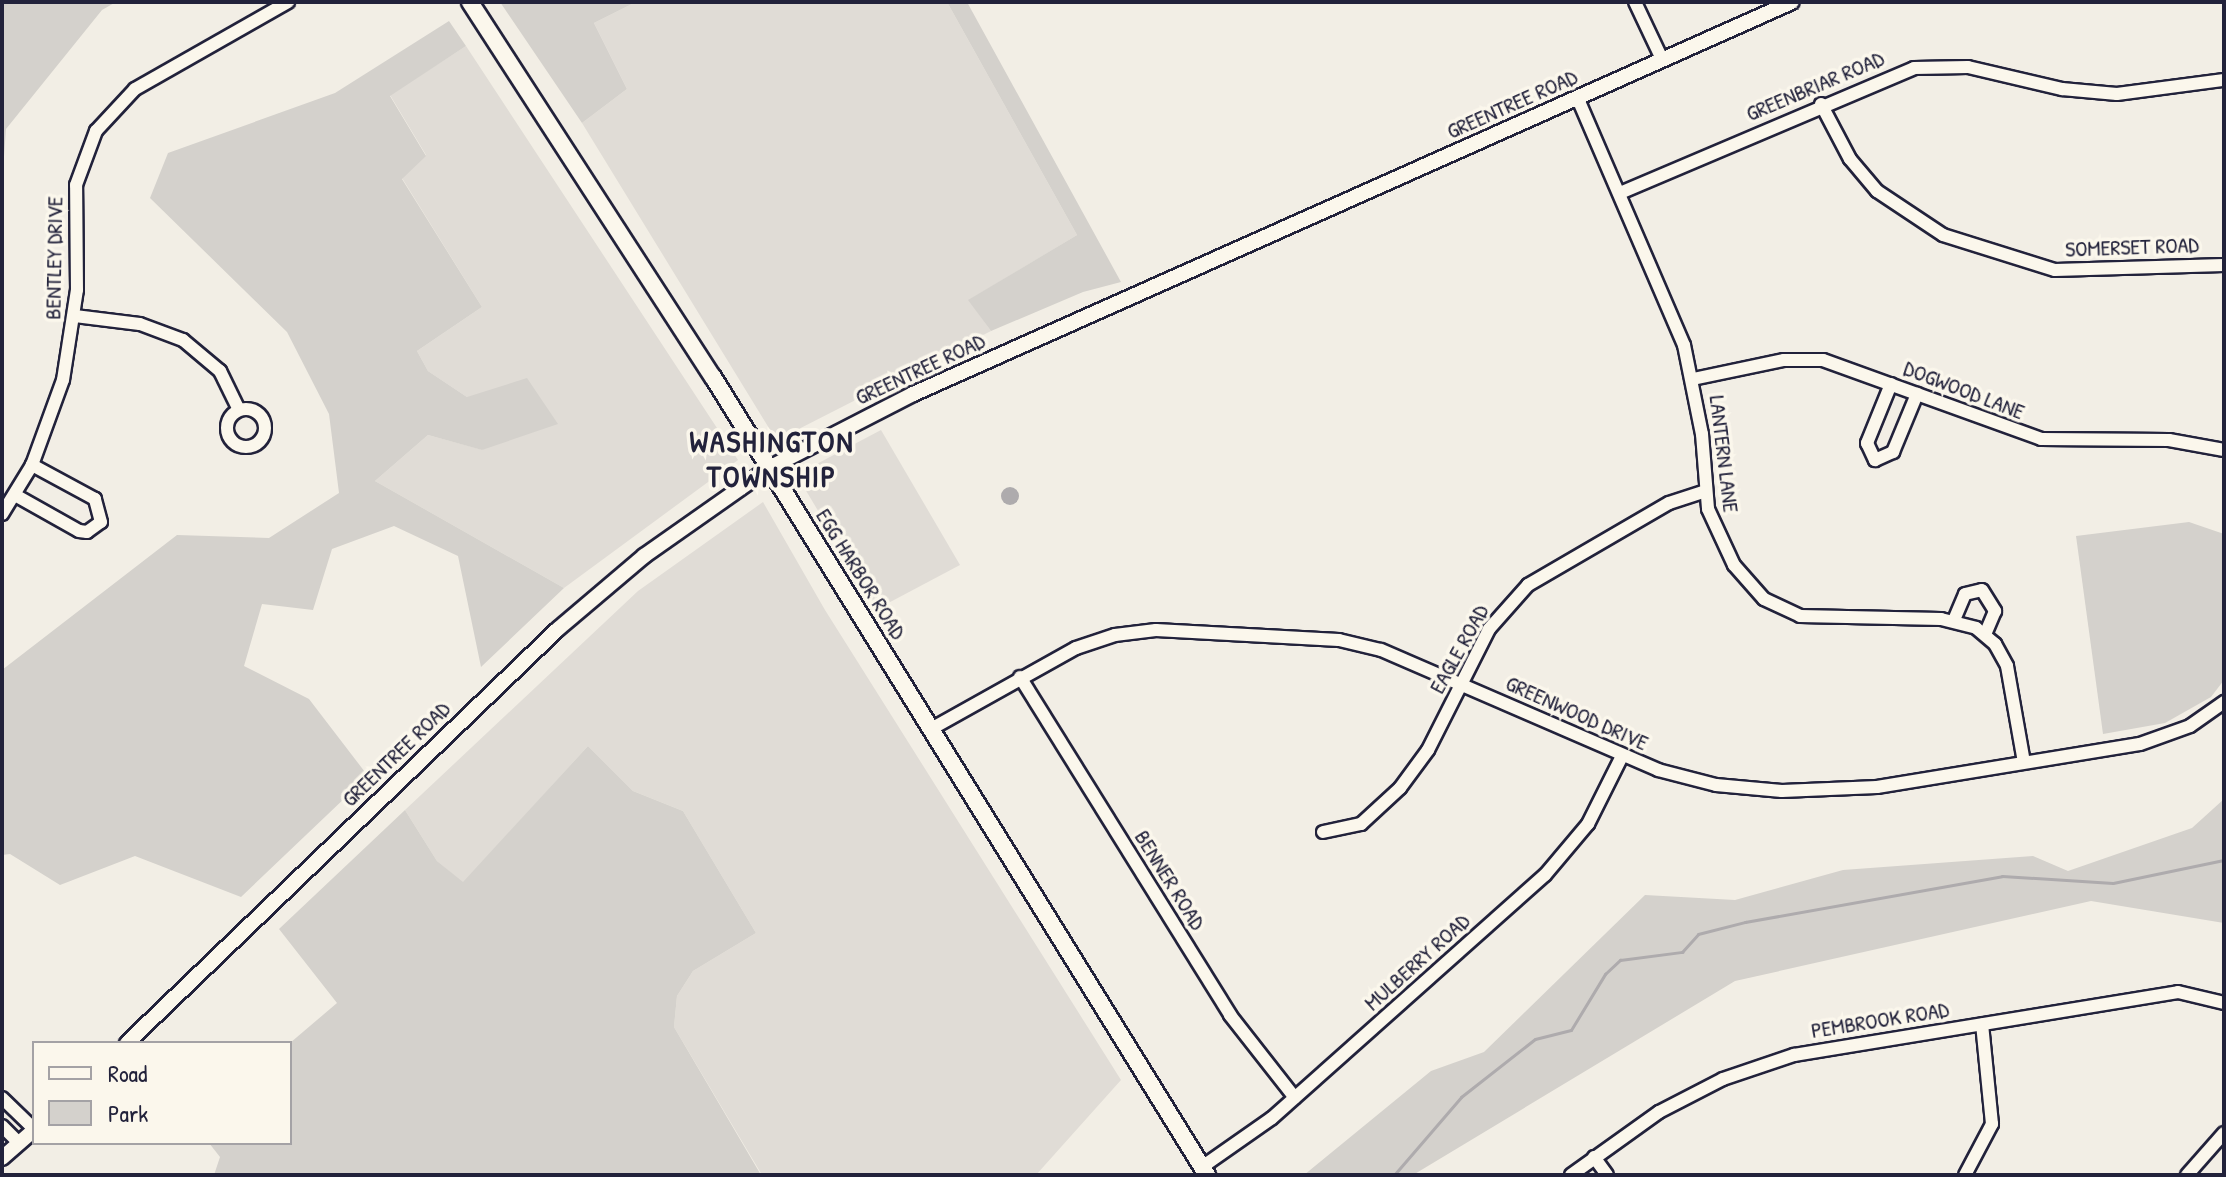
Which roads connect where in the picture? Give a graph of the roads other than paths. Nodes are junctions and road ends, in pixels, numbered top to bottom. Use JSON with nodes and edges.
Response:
{"nodes":[{"id":1,"x":288,"y":2,"type":"edge"},
{"id":2,"x":470,"y":2,"type":"edge"},
{"id":3,"x":1635,"y":2,"type":"edge"},
{"id":4,"x":1792,"y":2,"type":"edge"},
{"id":5,"x":1662,"y":59,"type":"junction"},
{"id":6,"x":2224,"y":80,"type":"edge"},
{"id":7,"x":1578,"y":99,"type":"junction"},
{"id":8,"x":1821,"y":104,"type":"junction"},
{"id":9,"x":1620,"y":193,"type":"junction"},
{"id":10,"x":2224,"y":265,"type":"edge"},
{"id":11,"x":75,"y":316,"type":"junction"},
{"id":12,"x":1693,"y":379,"type":"junction"},
{"id":13,"x":1891,"y":384,"type":"junction"},
{"id":14,"x":1917,"y":394,"type":"junction"},
{"id":15,"x":239,"y":410,"type":"dead end"},
{"id":16,"x":2224,"y":450,"type":"edge"},
{"id":17,"x":32,"y":465,"type":"junction"},
{"id":18,"x":769,"y":468,"type":"junction"},
{"id":19,"x":1705,"y":491,"type":"junction"},
{"id":20,"x":15,"y":495,"type":"junction"},
{"id":21,"x":2,"y":514,"type":"edge"},
{"id":22,"x":1954,"y":620,"type":"junction"},
{"id":23,"x":1985,"y":634,"type":"junction"},
{"id":24,"x":1020,"y":677,"type":"junction"},
{"id":25,"x":1461,"y":683,"type":"junction"},
{"id":26,"x":2224,"y":702,"type":"edge"},
{"id":27,"x":931,"y":729,"type":"junction"},
{"id":28,"x":1622,"y":756,"type":"junction"},
{"id":29,"x":2024,"y":762,"type":"junction"},
{"id":30,"x":1323,"y":832,"type":"dead end"},
{"id":31,"x":2224,"y":1003,"type":"edge"},
{"id":32,"x":1982,"y":1024,"type":"junction"},
{"id":33,"x":129,"y":1041,"type":"edge"},
{"id":34,"x":2,"y":1098,"type":"edge"},
{"id":35,"x":1295,"y":1098,"type":"junction"},
{"id":36,"x":2,"y":1126,"type":"edge"},
{"id":37,"x":32,"y":1128,"type":"edge"},
{"id":38,"x":32,"y":1132,"type":"edge"},
{"id":39,"x":2224,"y":1133,"type":"edge"},
{"id":40,"x":19,"y":1143,"type":"junction"},
{"id":41,"x":1594,"y":1157,"type":"junction"},
{"id":42,"x":2,"y":1158,"type":"edge"},
{"id":43,"x":2192,"y":1170,"type":"edge"},
{"id":44,"x":1204,"y":1171,"type":"edge"},
{"id":45,"x":1571,"y":1175,"type":"edge"},
{"id":46,"x":1607,"y":1175,"type":"edge"},
{"id":47,"x":1965,"y":1175,"type":"edge"},
{"id":48,"x":2208,"y":1175,"type":"edge"}],
"edges":[{"from":1,"to":11,"type":"street","name":"BENTLEY DRIVE"},
{"from":2,"to":18,"type":"main road","name":"EGG HARBOR ROAD"},
{"from":3,"to":5,"type":"street"},
{"from":4,"to":5,"type":"street","name":"GREENTREE ROAD"},
{"from":5,"to":7,"type":"street","name":"GREENTREE ROAD"},
{"from":6,"to":8,"type":"street","name":"GREENBRIAR ROAD"},
{"from":7,"to":9,"type":"street","name":"LANTERN LANE"},
{"from":7,"to":18,"type":"street","name":"GREENTREE ROAD"},
{"from":8,"to":9,"type":"street","name":"GREENBRIAR ROAD"},
{"from":8,"to":10,"type":"street","name":"SOMERSET ROAD"},
{"from":9,"to":12,"type":"street","name":"LANTERN LANE"},
{"from":11,"to":15,"type":"street"},
{"from":11,"to":17,"type":"street","name":"BENTLEY DRIVE"},
{"from":12,"to":13,"type":"street","name":"DOGWOOD LANE"},
{"from":12,"to":19,"type":"street","name":"LANTERN LANE"},
{"from":13,"to":14,"type":"street","name":"DOGWOOD LANE"},
{"from":13,"to":14,"type":"street"},
{"from":14,"to":16,"type":"street","name":"DOGWOOD LANE"},
{"from":17,"to":20,"type":"street","name":"BENTLEY DRIVE"},
{"from":17,"to":20,"type":"street"},
{"from":18,"to":27,"type":"main road","name":"EGG HARBOR ROAD"},
{"from":18,"to":33,"type":"street","name":"GREENTREE ROAD"},
{"from":19,"to":22,"type":"street","name":"LANTERN LANE"},
{"from":19,"to":25,"type":"street","name":"EAGLE ROAD"},
{"from":20,"to":21,"type":"street","name":"BENTLEY DRIVE"},
{"from":22,"to":23,"type":"street","name":"LANTERN LANE"},
{"from":22,"to":23,"type":"street"},
{"from":23,"to":29,"type":"street"},
{"from":24,"to":25,"type":"street","name":"GREENWOOD DRIVE"},
{"from":24,"to":27,"type":"street","name":"GREENWOOD DRIVE"},
{"from":24,"to":35,"type":"street","name":"BENNER ROAD"},
{"from":25,"to":28,"type":"street","name":"GREENWOOD DRIVE"},
{"from":25,"to":30,"type":"street","name":"EAGLE ROAD"},
{"from":26,"to":29,"type":"street","name":"GREENWOOD DRIVE"},
{"from":27,"to":44,"type":"main road","name":"EGG HARBOR ROAD"},
{"from":28,"to":29,"type":"street","name":"GREENWOOD DRIVE"},
{"from":28,"to":35,"type":"street","name":"MULBERRY ROAD"},
{"from":31,"to":32,"type":"street","name":"PEMBROOK ROAD"},
{"from":32,"to":41,"type":"street","name":"PEMBROOK ROAD"},
{"from":32,"to":47,"type":"street"},
{"from":34,"to":37,"type":"street"},
{"from":35,"to":44,"type":"street","name":"MULBERRY ROAD"},
{"from":36,"to":40,"type":"street"},
{"from":38,"to":40,"type":"street"},
{"from":39,"to":43,"type":"street"},
{"from":40,"to":42,"type":"street"},
{"from":41,"to":45,"type":"street","name":"PEMBROOK ROAD"},
{"from":41,"to":46,"type":"street"},
{"from":43,"to":48,"type":"street"}]}
